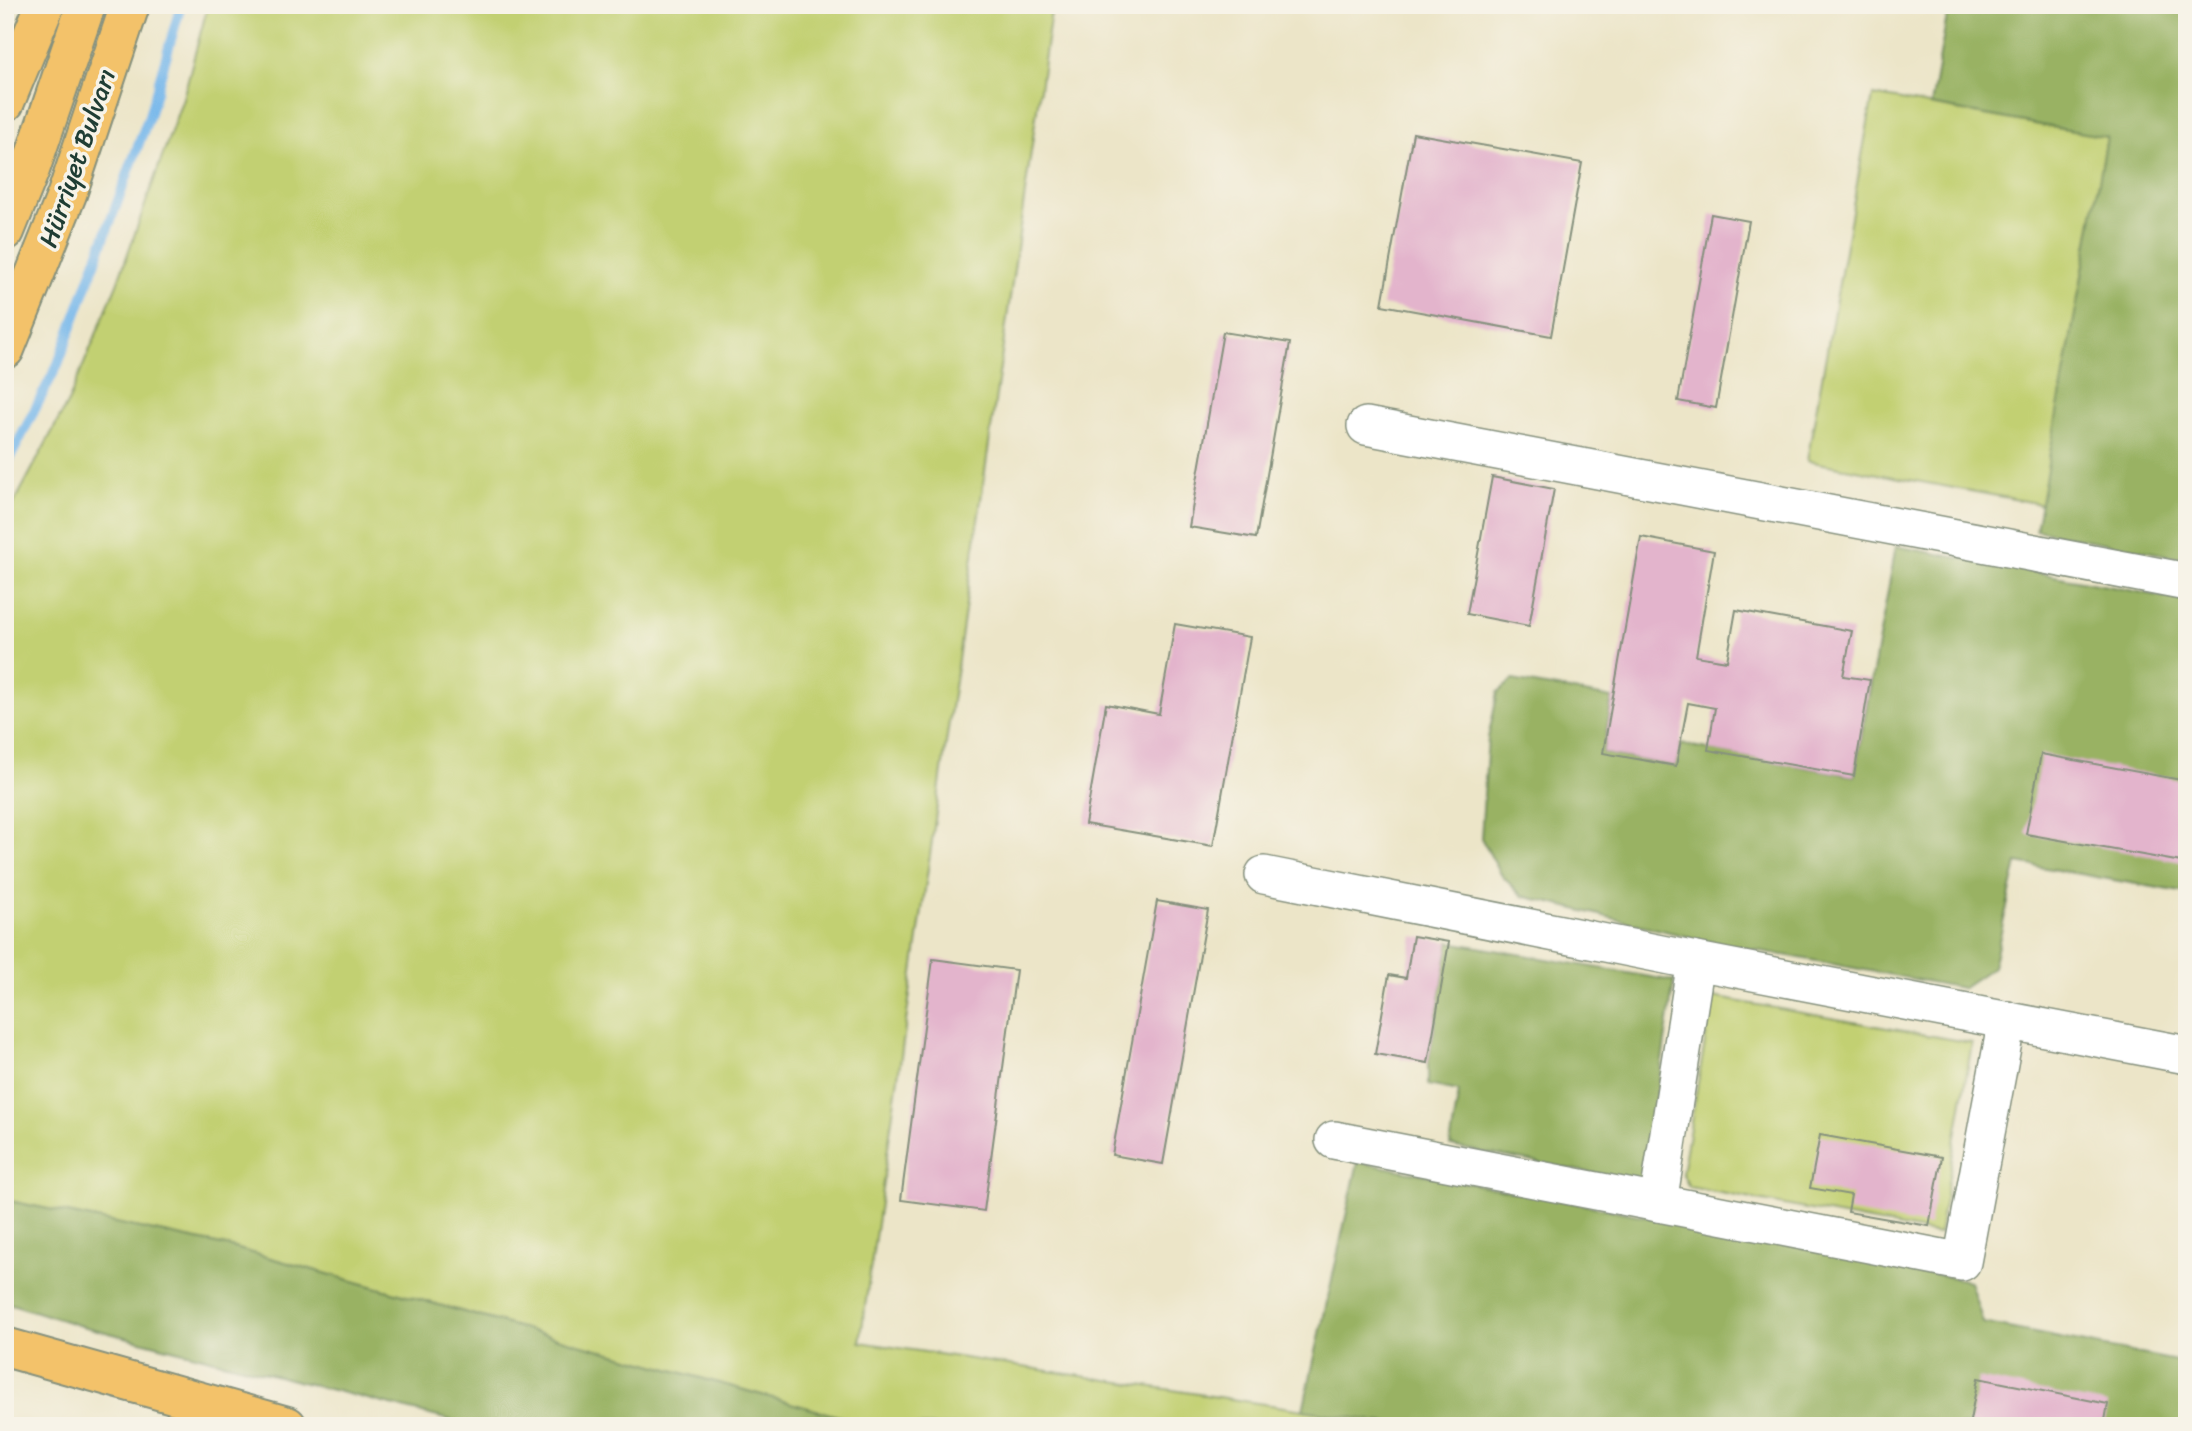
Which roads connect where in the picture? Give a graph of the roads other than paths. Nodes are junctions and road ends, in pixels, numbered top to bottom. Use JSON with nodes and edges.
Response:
{"nodes":[{"id":1,"x":45,"y":5,"type":"edge"},
{"id":2,"x":86,"y":5,"type":"edge"},
{"id":3,"x":130,"y":5,"type":"edge"},
{"id":4,"x":5,"y":102,"type":"edge"},
{"id":5,"x":5,"y":231,"type":"edge"},
{"id":6,"x":5,"y":349,"type":"edge"},
{"id":7,"x":1366,"y":426,"type":"dead end"},
{"id":8,"x":2187,"y":582,"type":"edge"},
{"id":9,"x":1264,"y":875,"type":"dead end"},
{"id":10,"x":1696,"y":961,"type":"junction"},
{"id":11,"x":2007,"y":1020,"type":"junction"},
{"id":12,"x":2187,"y":1055,"type":"edge"},
{"id":13,"x":1334,"y":1140,"type":"dead end"},
{"id":14,"x":1658,"y":1203,"type":"junction"},
{"id":15,"x":5,"y":1347,"type":"edge"},
{"id":16,"x":287,"y":1426,"type":"edge"}],
"edges":[{"from":1,"to":4,"type":"main road"},
{"from":2,"to":5,"type":"main road","name":"Hürriyet Bulvarı"},
{"from":3,"to":6,"type":"main road","name":"Hürriyet Bulvarı"},
{"from":7,"to":8,"type":"lane"},
{"from":9,"to":10,"type":"lane"},
{"from":10,"to":11,"type":"lane"},
{"from":10,"to":14,"type":"lane"},
{"from":11,"to":12,"type":"lane"},
{"from":11,"to":14,"type":"lane"},
{"from":13,"to":14,"type":"lane"},
{"from":15,"to":16,"type":"main road"}]}
